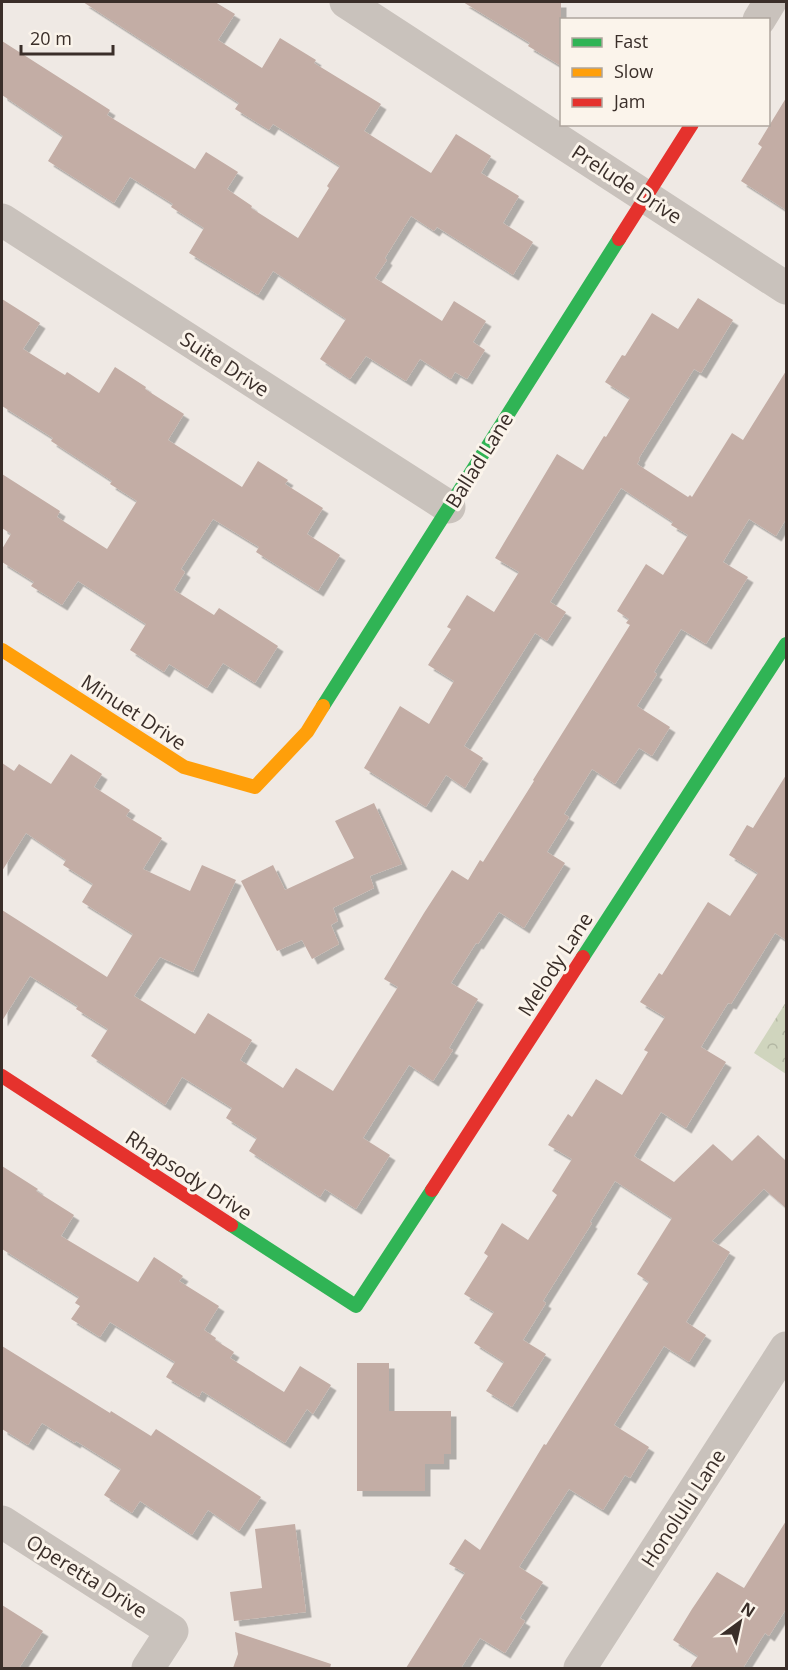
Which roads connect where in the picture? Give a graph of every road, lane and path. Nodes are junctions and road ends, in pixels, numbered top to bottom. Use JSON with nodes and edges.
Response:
{"nodes":[{"id":1,"x":346,"y":2,"type":"edge"},
{"id":2,"x":770,"y":2,"type":"edge"},
{"id":3,"x":760,"y":18,"type":"edge"},
{"id":4,"x":691,"y":126,"type":"edge"},
{"id":5,"x":646,"y":197,"type":"junction"},
{"id":6,"x":2,"y":220,"type":"edge"},
{"id":7,"x":786,"y":288,"type":"edge"},
{"id":8,"x":449,"y":507,"type":"junction"},
{"id":9,"x":786,"y":644,"type":"edge"},
{"id":10,"x":2,"y":650,"type":"edge"},
{"id":11,"x":255,"y":787,"type":"joint"},
{"id":12,"x":2,"y":1076,"type":"edge"},
{"id":13,"x":356,"y":1306,"type":"joint"},
{"id":14,"x":786,"y":1348,"type":"edge"},
{"id":15,"x":2,"y":1522,"type":"edge"},
{"id":16,"x":148,"y":1668,"type":"edge"},
{"id":17,"x":580,"y":1668,"type":"edge"}],
"edges":[{"from":1,"to":5,"type":"street","name":"Prelude Drive"},
{"from":2,"to":3,"type":"street"},
{"from":4,"to":5,"type":"street","name":"Ballad Lane"},
{"from":5,"to":7,"type":"street","name":"Prelude Drive"},
{"from":5,"to":8,"type":"street","name":"Ballad Lane"},
{"from":6,"to":8,"type":"street","name":"Suite Drive"},
{"from":8,"to":11,"type":"street","name":"Ballad Lane"},
{"from":9,"to":13,"type":"street","name":"Melody Lane"},
{"from":10,"to":11,"type":"street","name":"Minuet Drive"},
{"from":12,"to":13,"type":"street","name":"Rhapsody Drive"},
{"from":14,"to":17,"type":"street","name":"Honolulu Lane"},
{"from":15,"to":16,"type":"street","name":"Operetta Drive"}]}
